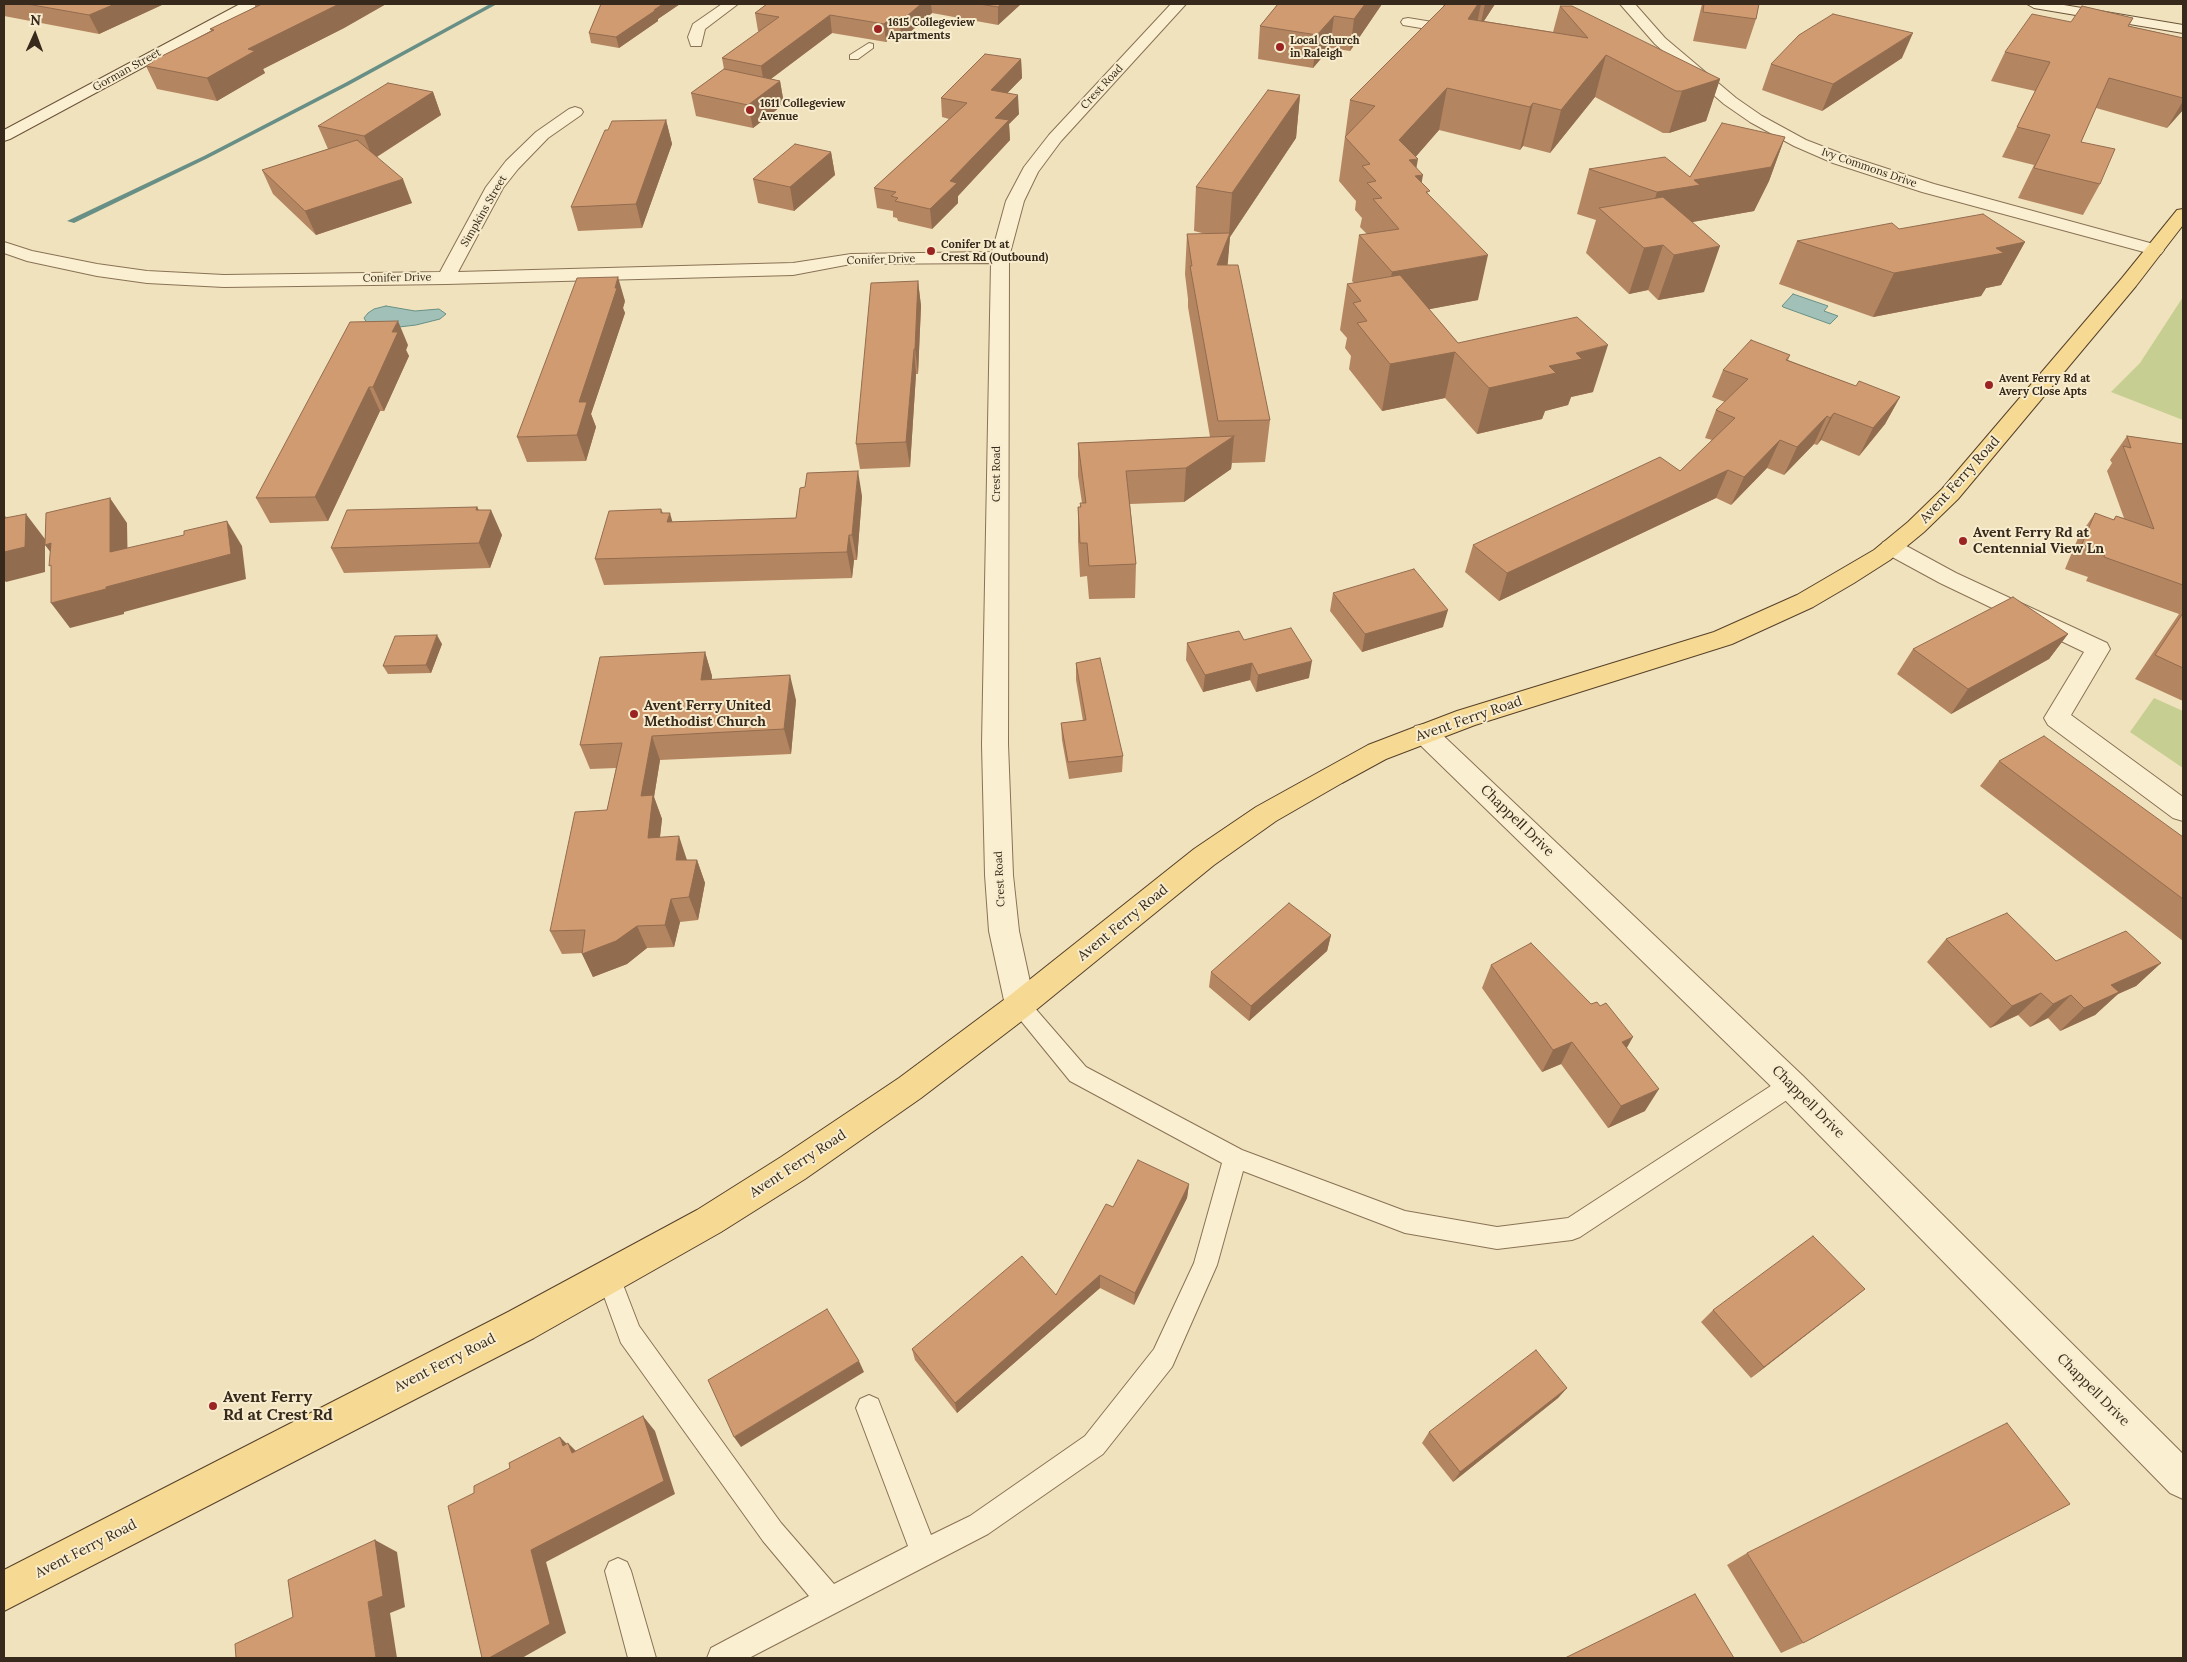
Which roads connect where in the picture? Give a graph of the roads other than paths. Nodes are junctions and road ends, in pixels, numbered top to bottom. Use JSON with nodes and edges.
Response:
{"nodes":[{"id":1,"x":250,"y":4,"type":"edge"},
{"id":2,"x":731,"y":4,"type":"edge"},
{"id":3,"x":1179,"y":4,"type":"edge"},
{"id":4,"x":1627,"y":4,"type":"edge"},
{"id":5,"x":2034,"y":4,"type":"edge"},
{"id":6,"x":2065,"y":10,"type":"junction"},
{"id":7,"x":1408,"y":22,"type":"dead end"},
{"id":8,"x":2183,"y":29,"type":"edge"},
{"id":9,"x":1651,"y":31,"type":"junction"},
{"id":10,"x":1477,"y":34,"type":"edge"},
{"id":11,"x":1633,"y":34,"type":"edge"},
{"id":12,"x":2183,"y":41,"type":"edge"},
{"id":13,"x":696,"y":43,"type":"dead end"},
{"id":14,"x":868,"y":46,"type":"dead end"},
{"id":15,"x":854,"y":57,"type":"dead end"},
{"id":16,"x":575,"y":112,"type":"dead end"},
{"id":17,"x":4,"y":136,"type":"edge"},
{"id":18,"x":2183,"y":214,"type":"edge"},
{"id":19,"x":4,"y":247,"type":"edge"},
{"id":20,"x":2155,"y":250,"type":"junction"},
{"id":21,"x":999,"y":265,"type":"junction"},
{"id":22,"x":446,"y":278,"type":"junction"},
{"id":23,"x":1891,"y":547,"type":"junction"},
{"id":24,"x":1424,"y":733,"type":"junction"},
{"id":25,"x":2183,"y":811,"type":"edge"},
{"id":26,"x":1020,"y":1005,"type":"junction"},
{"id":27,"x":1791,"y":1085,"type":"junction"},
{"id":28,"x":1235,"y":1158,"type":"junction"},
{"id":29,"x":609,"y":1277,"type":"junction"},
{"id":30,"x":869,"y":1408,"type":"dead end"},
{"id":31,"x":2183,"y":1480,"type":"edge"},
{"id":32,"x":924,"y":1553,"type":"junction"},
{"id":33,"x":618,"y":1571,"type":"dead end"},
{"id":34,"x":4,"y":1592,"type":"edge"},
{"id":35,"x":830,"y":1600,"type":"junction"},
{"id":36,"x":642,"y":1658,"type":"edge"},
{"id":37,"x":721,"y":1658,"type":"edge"}],
"edges":[{"from":1,"to":17,"type":"street","name":"Gorman Street"},
{"from":2,"to":13,"type":"street"},
{"from":3,"to":21,"type":"street","name":"Crest Road"},
{"from":4,"to":9,"type":"street","name":"Ivy Commons Drive"},
{"from":5,"to":6,"type":"street"},
{"from":6,"to":8,"type":"street"},
{"from":6,"to":12,"type":"street"},
{"from":7,"to":10,"type":"street"},
{"from":9,"to":11,"type":"street"},
{"from":9,"to":20,"type":"street","name":"Ivy Commons Drive"},
{"from":14,"to":15,"type":"lane"},
{"from":16,"to":22,"type":"street","name":"Simpkins Street"},
{"from":18,"to":20,"type":"main road","name":"Avent Ferry Road"},
{"from":19,"to":22,"type":"street","name":"Conifer Drive"},
{"from":20,"to":23,"type":"main road","name":"Avent Ferry Road"},
{"from":21,"to":22,"type":"street","name":"Conifer Drive"},
{"from":21,"to":26,"type":"street","name":"Crest Road"},
{"from":23,"to":24,"type":"main road","name":"Avent Ferry Road"},
{"from":23,"to":25,"type":"street"},
{"from":24,"to":26,"type":"main road","name":"Avent Ferry Road"},
{"from":24,"to":27,"type":"street","name":"Chappell Drive"},
{"from":26,"to":28,"type":"lane"},
{"from":26,"to":29,"type":"main road","name":"Avent Ferry Road"},
{"from":27,"to":28,"type":"lane"},
{"from":27,"to":31,"type":"street","name":"Chappell Drive"},
{"from":28,"to":32,"type":"lane"},
{"from":29,"to":34,"type":"main road","name":"Avent Ferry Road"},
{"from":29,"to":35,"type":"lane"},
{"from":30,"to":32,"type":"lane"},
{"from":32,"to":35,"type":"lane"},
{"from":33,"to":36,"type":"lane"},
{"from":35,"to":37,"type":"lane"}]}
